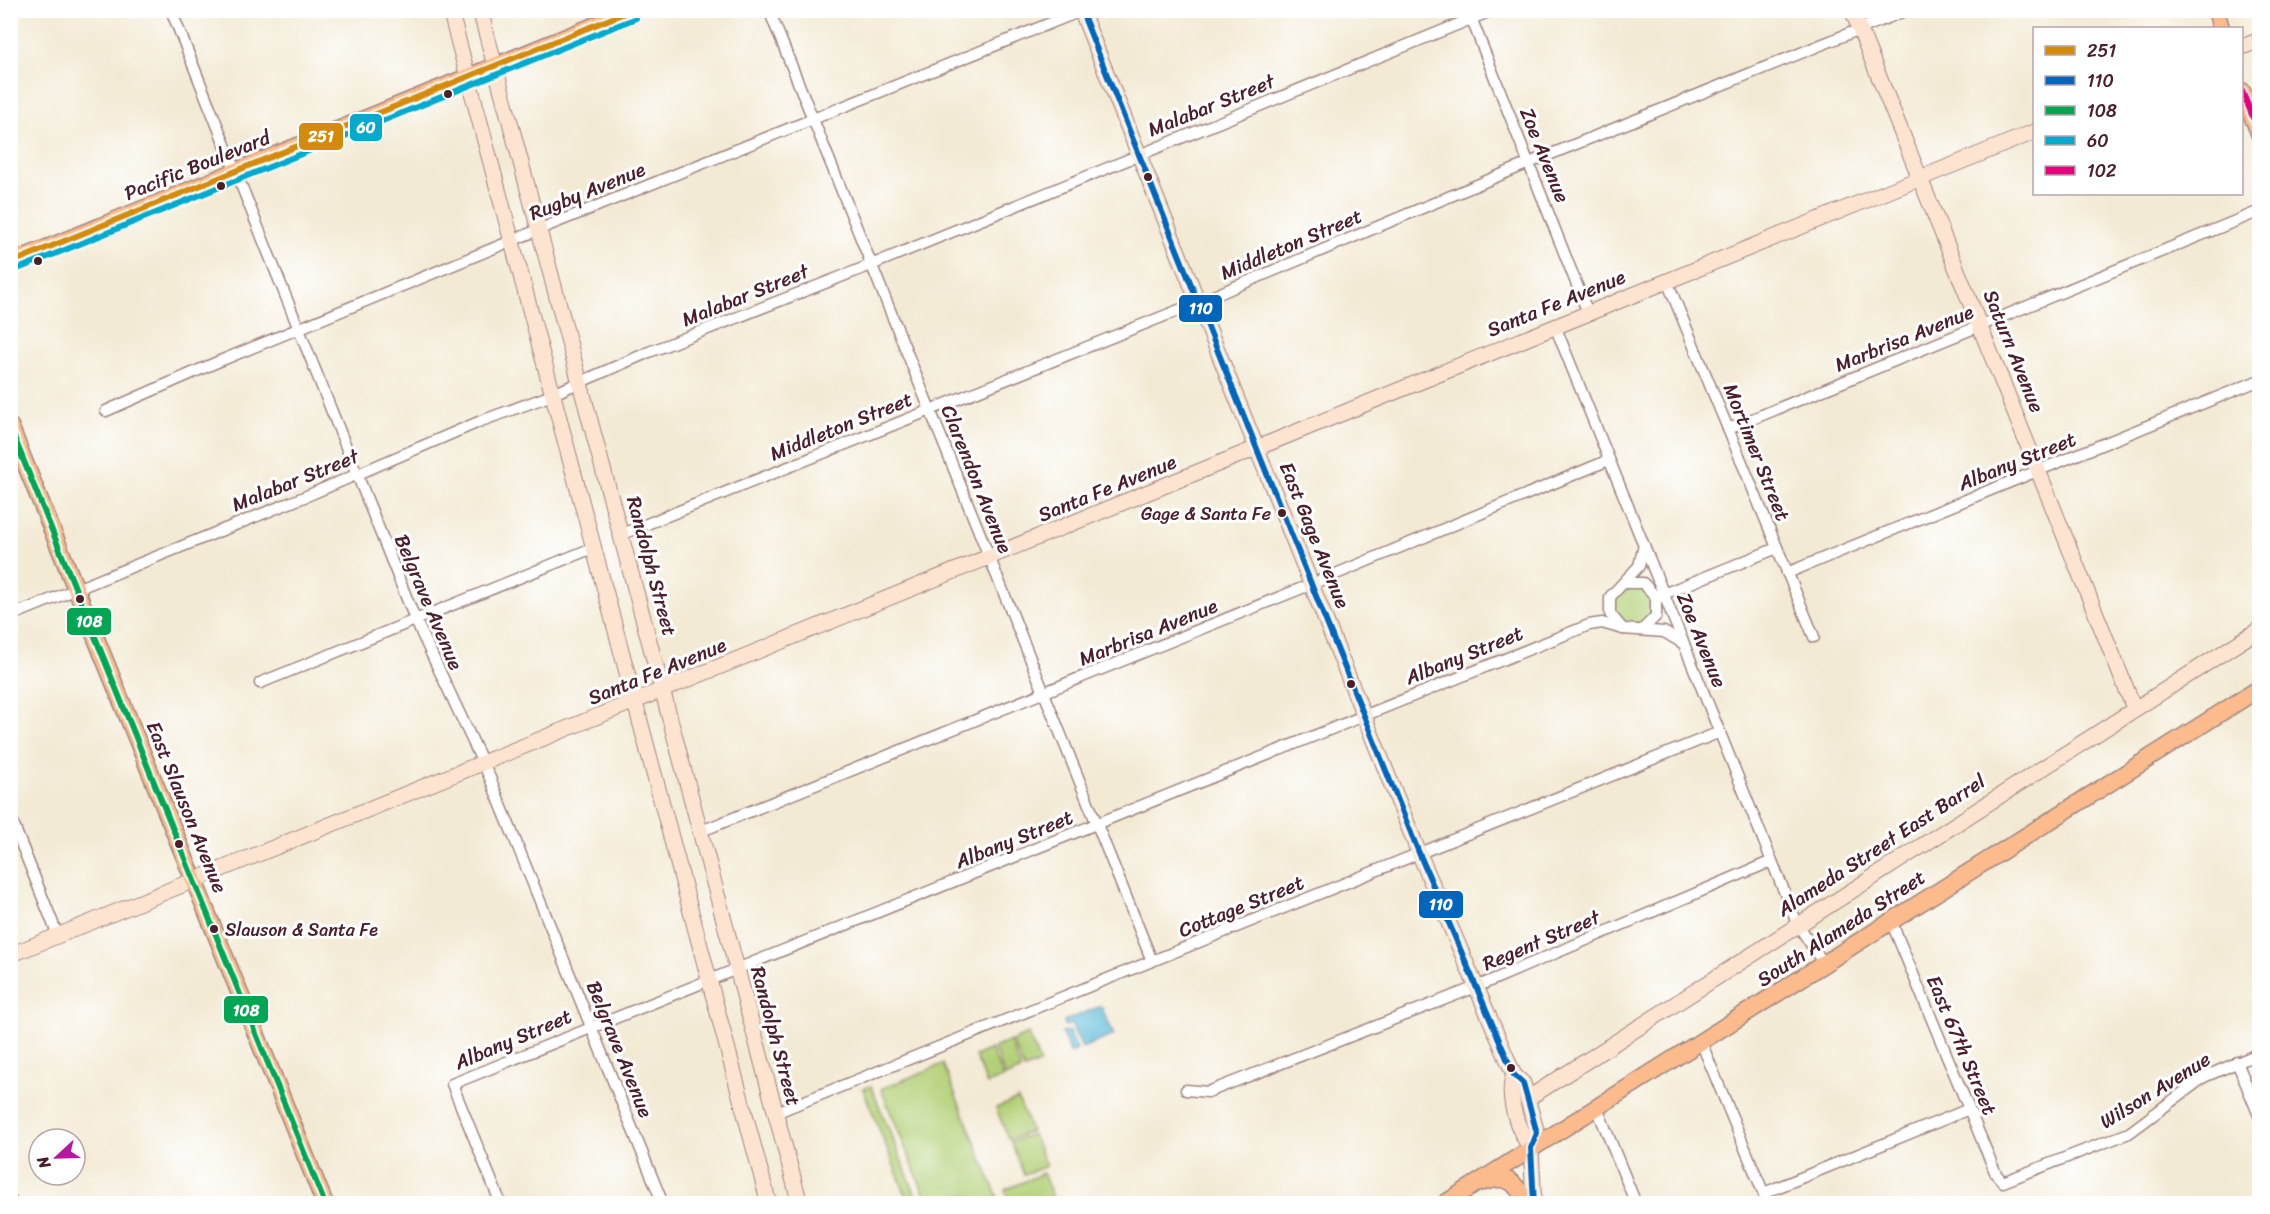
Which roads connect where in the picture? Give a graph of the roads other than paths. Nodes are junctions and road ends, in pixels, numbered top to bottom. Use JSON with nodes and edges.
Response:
{"nodes":[{"id":1,"x":171,"y":10,"type":"edge"},
{"id":2,"x":450,"y":10,"type":"edge"},
{"id":3,"x":480,"y":10,"type":"edge"},
{"id":4,"x":633,"y":10,"type":"edge"},
{"id":5,"x":769,"y":10,"type":"edge"},
{"id":6,"x":1493,"y":10,"type":"edge"},
{"id":7,"x":1852,"y":10,"type":"edge"},
{"id":8,"x":1907,"y":10,"type":"edge"},
{"id":9,"x":2216,"y":10,"type":"edge"},
{"id":10,"x":1082,"y":11,"type":"edge"},
{"id":11,"x":1469,"y":15,"type":"edge"},
{"id":12,"x":2221,"y":27,"type":"edge"},
{"id":13,"x":1860,"y":30,"type":"junction"},
{"id":14,"x":2259,"y":40,"type":"edge"},
{"id":15,"x":2243,"y":46,"type":"edge"},
{"id":16,"x":496,"y":68,"type":"junction"},
{"id":17,"x":468,"y":78,"type":"junction"},
{"id":18,"x":2243,"y":96,"type":"edge"},
{"id":19,"x":813,"y":120,"type":"junction"},
{"id":20,"x":2033,"y":132,"type":"edge"},
{"id":21,"x":2259,"y":135,"type":"edge"},
{"id":22,"x":1139,"y":154,"type":"junction"},
{"id":23,"x":1529,"y":163,"type":"junction"},
{"id":24,"x":236,"y":172,"type":"junction"},
{"id":25,"x":1919,"y":179,"type":"junction"},
{"id":26,"x":2259,"y":212,"type":"edge"},
{"id":27,"x":540,"y":230,"type":"junction"},
{"id":28,"x":511,"y":242,"type":"junction"},
{"id":29,"x":10,"y":263,"type":"edge"},
{"id":30,"x":871,"y":265,"type":"junction"},
{"id":31,"x":1667,"y":281,"type":"junction"},
{"id":32,"x":1199,"y":302,"type":"junction"},
{"id":33,"x":1588,"y":313,"type":"junction"},
{"id":34,"x":1555,"y":326,"type":"junction"},
{"id":35,"x":1981,"y":326,"type":"junction"},
{"id":36,"x":299,"y":329,"type":"junction"},
{"id":37,"x":2259,"y":380,"type":"edge"},
{"id":38,"x":581,"y":382,"type":"junction"},
{"id":39,"x":552,"y":395,"type":"junction"},
{"id":40,"x":930,"y":410,"type":"junction"},
{"id":41,"x":106,"y":411,"type":"dead end"},
{"id":42,"x":10,"y":426,"type":"edge"},
{"id":43,"x":1728,"y":429,"type":"junction"},
{"id":44,"x":1258,"y":448,"type":"junction"},
{"id":45,"x":1609,"y":460,"type":"junction"},
{"id":46,"x":2039,"y":472,"type":"junction"},
{"id":47,"x":357,"y":474,"type":"junction"},
{"id":48,"x":622,"y":534,"type":"junction"},
{"id":49,"x":1644,"y":545,"type":"junction"},
{"id":50,"x":595,"y":547,"type":"junction"},
{"id":51,"x":1777,"y":548,"type":"junction"},
{"id":52,"x":989,"y":558,"type":"junction"},
{"id":53,"x":1787,"y":573,"type":"junction"},
{"id":54,"x":1625,"y":583,"type":"junction"},
{"id":55,"x":1312,"y":584,"type":"junction"},
{"id":56,"x":76,"y":590,"type":"junction"},
{"id":57,"x":1660,"y":595,"type":"junction"},
{"id":58,"x":1610,"y":597,"type":"junction"},
{"id":59,"x":10,"y":616,"type":"edge"},
{"id":60,"x":415,"y":619,"type":"junction"},
{"id":61,"x":1589,"y":625,"type":"junction"},
{"id":62,"x":1623,"y":628,"type":"junction"},
{"id":63,"x":1642,"y":629,"type":"junction"},
{"id":64,"x":2259,"y":630,"type":"edge"},
{"id":65,"x":1814,"y":637,"type":"dead end"},
{"id":66,"x":1684,"y":644,"type":"junction"},
{"id":67,"x":260,"y":683,"type":"dead end"},
{"id":68,"x":2259,"y":688,"type":"edge"},
{"id":69,"x":664,"y":690,"type":"junction"},
{"id":70,"x":1044,"y":693,"type":"junction"},
{"id":71,"x":634,"y":702,"type":"junction"},
{"id":72,"x":2134,"y":708,"type":"junction"},
{"id":73,"x":1365,"y":716,"type":"junction"},
{"id":74,"x":1720,"y":732,"type":"junction"},
{"id":75,"x":483,"y":765,"type":"junction"},
{"id":76,"x":10,"y":816,"type":"edge"},
{"id":77,"x":1097,"y":825,"type":"junction"},
{"id":78,"x":699,"y":832,"type":"junction"},
{"id":79,"x":1419,"y":853,"type":"junction"},
{"id":80,"x":1772,"y":861,"type":"junction"},
{"id":81,"x":194,"y":881,"type":"junction"},
{"id":82,"x":1891,"y":921,"type":"junction"},
{"id":83,"x":1797,"y":923,"type":"junction"},
{"id":84,"x":58,"y":936,"type":"junction"},
{"id":85,"x":10,"y":955,"type":"edge"},
{"id":86,"x":1152,"y":961,"type":"junction"},
{"id":87,"x":1824,"y":964,"type":"junction"},
{"id":88,"x":737,"y":971,"type":"junction"},
{"id":89,"x":709,"y":979,"type":"junction"},
{"id":90,"x":1476,"y":987,"type":"junction"},
{"id":91,"x":591,"y":1026,"type":"junction"},
{"id":92,"x":1701,"y":1042,"type":"junction"},
{"id":93,"x":2259,"y":1053,"type":"edge"},
{"id":94,"x":2237,"y":1062,"type":"junction"},
{"id":95,"x":1186,"y":1090,"type":"dead end"},
{"id":96,"x":1525,"y":1108,"type":"junction"},
{"id":97,"x":1597,"y":1108,"type":"junction"},
{"id":98,"x":1969,"y":1108,"type":"junction"},
{"id":99,"x":776,"y":1113,"type":"junction"},
{"id":100,"x":2259,"y":1118,"type":"edge"},
{"id":101,"x":1531,"y":1140,"type":"junction"},
{"id":102,"x":2003,"y":1182,"type":"joint"},
{"id":103,"x":1472,"y":1186,"type":"junction"},
{"id":104,"x":10,"y":1198,"type":"edge"},
{"id":105,"x":1766,"y":1198,"type":"edge"},
{"id":106,"x":13,"y":1203,"type":"edge"},
{"id":107,"x":325,"y":1203,"type":"edge"},
{"id":108,"x":501,"y":1203,"type":"edge"},
{"id":109,"x":663,"y":1203,"type":"edge"},
{"id":110,"x":770,"y":1203,"type":"edge"},
{"id":111,"x":800,"y":1203,"type":"edge"},
{"id":112,"x":1444,"y":1203,"type":"edge"},
{"id":113,"x":1527,"y":1203,"type":"edge"},
{"id":114,"x":1534,"y":1203,"type":"edge"},
{"id":115,"x":1636,"y":1203,"type":"edge"}],
"edges":[{"from":1,"to":24,"type":"street","name":"Belgrave Avenue"},
{"from":2,"to":17,"type":"street"},
{"from":3,"to":16,"type":"street","name":"Randolph Street"},
{"from":4,"to":16,"type":"main road","name":"Pacific Boulevard"},
{"from":5,"to":19,"type":"street","name":"Clarendon Avenue"},
{"from":6,"to":11,"type":"street","name":"Malabar Street"},
{"from":7,"to":13,"type":"street","name":"Saturn Avenue"},
{"from":8,"to":13,"type":"street","name":"Middleton Street"},
{"from":9,"to":12,"type":"main road"},
{"from":10,"to":19,"type":"street","name":"Rugby Avenue"},
{"from":10,"to":22,"type":"street","name":"East Gage Avenue"},
{"from":11,"to":22,"type":"street","name":"Malabar Street"},
{"from":11,"to":23,"type":"street","name":"Zoe Avenue"},
{"from":13,"to":23,"type":"street","name":"Middleton Street"},
{"from":13,"to":25,"type":"street","name":"Saturn Avenue"},
{"from":14,"to":15,"type":"street"},
{"from":16,"to":17,"type":"main road","name":"Pacific Boulevard"},
{"from":16,"to":27,"type":"street","name":"Randolph Street"},
{"from":17,"to":24,"type":"main road","name":"Pacific Boulevard"},
{"from":17,"to":28,"type":"street"},
{"from":18,"to":21,"type":"main road"},
{"from":19,"to":27,"type":"street","name":"Rugby Avenue"},
{"from":19,"to":30,"type":"street","name":"Clarendon Avenue"},
{"from":20,"to":25,"type":"street","name":"Santa Fe Avenue"},
{"from":22,"to":30,"type":"street","name":"Malabar Street"},
{"from":22,"to":32,"type":"street","name":"East Gage Avenue"},
{"from":23,"to":32,"type":"street","name":"Middleton Street"},
{"from":23,"to":33,"type":"street","name":"Zoe Avenue"},
{"from":24,"to":29,"type":"main road","name":"Pacific Boulevard"},
{"from":24,"to":36,"type":"street","name":"Belgrave Avenue"},
{"from":25,"to":31,"type":"street","name":"Santa Fe Avenue"},
{"from":25,"to":35,"type":"street","name":"Saturn Avenue"},
{"from":26,"to":35,"type":"street","name":"Marbrisa Avenue"},
{"from":27,"to":28,"type":"street","name":"Rugby Avenue"},
{"from":27,"to":38,"type":"street","name":"Randolph Street"},
{"from":28,"to":36,"type":"street","name":"Rugby Avenue"},
{"from":28,"to":39,"type":"street"},
{"from":30,"to":38,"type":"street","name":"Malabar Street"},
{"from":30,"to":40,"type":"street","name":"Clarendon Avenue"},
{"from":31,"to":33,"type":"street","name":"Santa Fe Avenue"},
{"from":31,"to":43,"type":"street","name":"Mortimer Street"},
{"from":32,"to":40,"type":"street","name":"Middleton Street"},
{"from":32,"to":44,"type":"street","name":"East Gage Avenue"},
{"from":33,"to":34,"type":"street","name":"Santa Fe Avenue"},
{"from":34,"to":44,"type":"street","name":"Santa Fe Avenue"},
{"from":34,"to":45,"type":"street","name":"Zoe Avenue"},
{"from":35,"to":43,"type":"street","name":"Marbrisa Avenue"},
{"from":35,"to":46,"type":"street","name":"Saturn Avenue"},
{"from":36,"to":41,"type":"street","name":"Rugby Avenue"},
{"from":36,"to":47,"type":"street","name":"Belgrave Avenue"},
{"from":37,"to":46,"type":"street","name":"Albany Street"},
{"from":38,"to":39,"type":"street","name":"Malabar Street"},
{"from":38,"to":48,"type":"street","name":"Randolph Street"},
{"from":39,"to":47,"type":"street","name":"Malabar Street"},
{"from":39,"to":50,"type":"street"},
{"from":40,"to":48,"type":"street","name":"Middleton Street"},
{"from":40,"to":52,"type":"street","name":"Clarendon Avenue"},
{"from":42,"to":56,"type":"main road","name":"East Slauson Avenue"},
{"from":43,"to":51,"type":"street","name":"Mortimer Street"},
{"from":44,"to":52,"type":"street","name":"Santa Fe Avenue"},
{"from":44,"to":55,"type":"street","name":"East Gage Avenue"},
{"from":45,"to":49,"type":"street","name":"Zoe Avenue"},
{"from":45,"to":55,"type":"street","name":"Marbrisa Avenue"},
{"from":46,"to":53,"type":"street","name":"Albany Street"},
{"from":46,"to":72,"type":"street","name":"Saturn Avenue"},
{"from":47,"to":56,"type":"street","name":"Malabar Street"},
{"from":47,"to":60,"type":"street","name":"Belgrave Avenue"},
{"from":48,"to":69,"type":"street","name":"Randolph Street"},
{"from":49,"to":54,"type":"street"},
{"from":49,"to":57,"type":"street","name":"Zoe Avenue"},
{"from":50,"to":60,"type":"street"},
{"from":50,"to":71,"type":"street"},
{"from":51,"to":53,"type":"street","name":"Mortimer Street"},
{"from":51,"to":57,"type":"street"},
{"from":52,"to":69,"type":"street","name":"Santa Fe Avenue"},
{"from":52,"to":70,"type":"street","name":"Clarendon Avenue"},
{"from":53,"to":65,"type":"street","name":"Mortimer Street"},
{"from":54,"to":57,"type":"street"},
{"from":54,"to":58,"type":"street"},
{"from":55,"to":70,"type":"street","name":"Marbrisa Avenue"},
{"from":55,"to":73,"type":"street","name":"East Gage Avenue"},
{"from":56,"to":59,"type":"street","name":"Malabar Street"},
{"from":56,"to":81,"type":"main road","name":"East Slauson Avenue"},
{"from":57,"to":63,"type":"street"},
{"from":57,"to":66,"type":"street","name":"Zoe Avenue"},
{"from":58,"to":61,"type":"street"},
{"from":58,"to":62,"type":"street"},
{"from":60,"to":67,"type":"street"},
{"from":60,"to":75,"type":"street","name":"Belgrave Avenue"},
{"from":61,"to":62,"type":"street","name":"Albany Street"},
{"from":61,"to":73,"type":"street","name":"Albany Street"},
{"from":62,"to":63,"type":"street","name":"Albany Street"},
{"from":63,"to":66,"type":"street","name":"Albany Street"},
{"from":64,"to":72,"type":"street","name":"Alameda Street East Barrel"},
{"from":66,"to":74,"type":"street","name":"Zoe Avenue"},
{"from":68,"to":82,"type":"main road","name":"South Alameda Street"},
{"from":69,"to":71,"type":"street","name":"Santa Fe Avenue"},
{"from":69,"to":78,"type":"street","name":"Randolph Street"},
{"from":70,"to":77,"type":"street","name":"Clarendon Avenue"},
{"from":70,"to":78,"type":"street","name":"Marbrisa Avenue"},
{"from":71,"to":75,"type":"street","name":"Santa Fe Avenue"},
{"from":71,"to":89,"type":"street"},
{"from":72,"to":83,"type":"street","name":"Alameda Street East Barrel"},
{"from":73,"to":77,"type":"street","name":"Albany Street"},
{"from":73,"to":79,"type":"street","name":"East Gage Avenue"},
{"from":74,"to":79,"type":"street","name":"Cottage Street"},
{"from":74,"to":80,"type":"street","name":"Zoe Avenue"},
{"from":75,"to":81,"type":"street","name":"Santa Fe Avenue"},
{"from":75,"to":91,"type":"street","name":"Belgrave Avenue"},
{"from":76,"to":84,"type":"street"},
{"from":77,"to":86,"type":"street","name":"Clarendon Avenue"},
{"from":77,"to":88,"type":"street","name":"Albany Street"},
{"from":78,"to":88,"type":"street","name":"Randolph Street"},
{"from":79,"to":86,"type":"street","name":"Cottage Street"},
{"from":79,"to":90,"type":"street","name":"East Gage Avenue"},
{"from":80,"to":83,"type":"street","name":"Zoe Avenue"},
{"from":80,"to":90,"type":"street","name":"Regent Street"},
{"from":81,"to":84,"type":"street","name":"Santa Fe Avenue"},
{"from":81,"to":107,"type":"main road","name":"East Slauson Avenue"},
{"from":82,"to":87,"type":"main road","name":"South Alameda Street"},
{"from":82,"to":98,"type":"street","name":"East 67th Street"},
{"from":83,"to":87,"type":"street","name":"Zoe Avenue"},
{"from":83,"to":96,"type":"street","name":"Alameda Street East Barrel"},
{"from":84,"to":85,"type":"street","name":"Santa Fe Avenue"},
{"from":86,"to":99,"type":"street","name":"Cottage Street"},
{"from":87,"to":92,"type":"main road","name":"South Alameda Street"},
{"from":88,"to":89,"type":"street","name":"Albany Street"},
{"from":88,"to":99,"type":"street","name":"Randolph Street"},
{"from":89,"to":91,"type":"street","name":"Albany Street"},
{"from":89,"to":110,"type":"street"},
{"from":90,"to":95,"type":"street","name":"Regent Street"},
{"from":90,"to":96,"type":"street","name":"East Gage Avenue"},
{"from":91,"to":108,"type":"street","name":"Albany Street"},
{"from":91,"to":109,"type":"street","name":"Belgrave Avenue"},
{"from":92,"to":97,"type":"main road","name":"South Alameda Street"},
{"from":92,"to":105,"type":"street"},
{"from":93,"to":94,"type":"street","name":"Wilson Avenue"},
{"from":94,"to":100,"type":"street"},
{"from":94,"to":102,"type":"street","name":"Wilson Avenue"},
{"from":96,"to":101,"type":"street","name":"East Gage Avenue"},
{"from":97,"to":101,"type":"main road","name":"South Alameda Street"},
{"from":97,"to":115,"type":"street"},
{"from":98,"to":102,"type":"street","name":"East 67th Street"},
{"from":98,"to":105,"type":"street"},
{"from":99,"to":111,"type":"street","name":"Randolph Street"},
{"from":101,"to":103,"type":"main road","name":"South Alameda Street"},
{"from":101,"to":114,"type":"street","name":"East Gage Avenue"},
{"from":103,"to":112,"type":"main road","name":"South Alameda Street"},
{"from":103,"to":113,"type":"main road"},
{"from":104,"to":106,"type":"street"}]}
